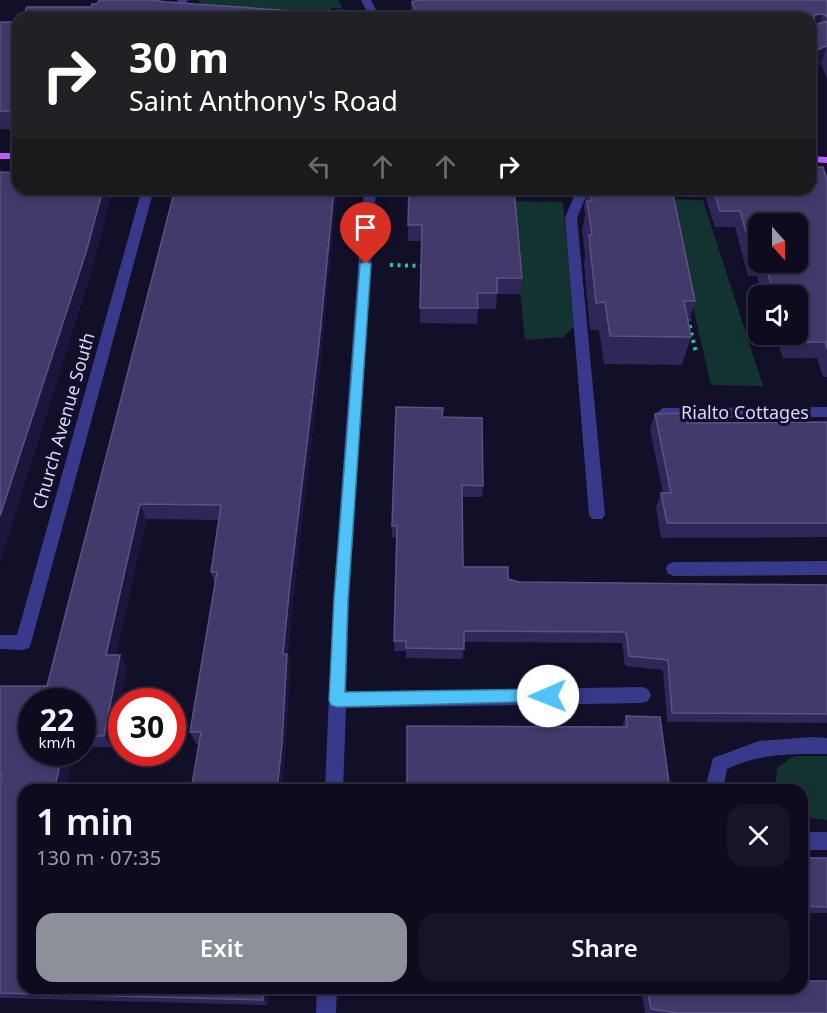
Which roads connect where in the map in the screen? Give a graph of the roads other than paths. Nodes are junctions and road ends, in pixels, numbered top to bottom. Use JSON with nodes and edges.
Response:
{"nodes":[{"id":1,"x":146,"y":195,"type":"edge"},
{"id":2,"x":370,"y":195,"type":"edge"},
{"id":3,"x":581,"y":195,"type":"edge"},
{"id":4,"x":827,"y":412,"type":"edge"},
{"id":5,"x":663,"y":413,"type":"edge"},
{"id":6,"x":597,"y":515,"type":"dead end"},
{"id":7,"x":674,"y":568,"type":"dead end"},
{"id":8,"x":827,"y":568,"type":"edge"},
{"id":9,"x":0,"y":642,"type":"edge"},
{"id":10,"x":642,"y":695,"type":"dead end"},
{"id":11,"x":337,"y":700,"type":"junction"},
{"id":12,"x":827,"y":746,"type":"edge"},
{"id":13,"x":334,"y":784,"type":"edge"},
{"id":14,"x":715,"y":784,"type":"edge"},
{"id":15,"x":808,"y":841,"type":"edge"},
{"id":16,"x":827,"y":841,"type":"edge"},
{"id":17,"x":327,"y":994,"type":"edge"},
{"id":18,"x":327,"y":1013,"type":"edge"}],
"edges":[{"from":1,"to":9,"type":"street","name":"Church Avenue South"},
{"from":2,"to":11,"type":"street"},
{"from":3,"to":6,"type":"street"},
{"from":4,"to":5,"type":"street","name":"Rialto Cottages"},
{"from":7,"to":8,"type":"street"},
{"from":10,"to":11,"type":"street"},
{"from":11,"to":13,"type":"street"},
{"from":12,"to":14,"type":"street"},
{"from":15,"to":16,"type":"street"},
{"from":17,"to":18,"type":"street"}]}
